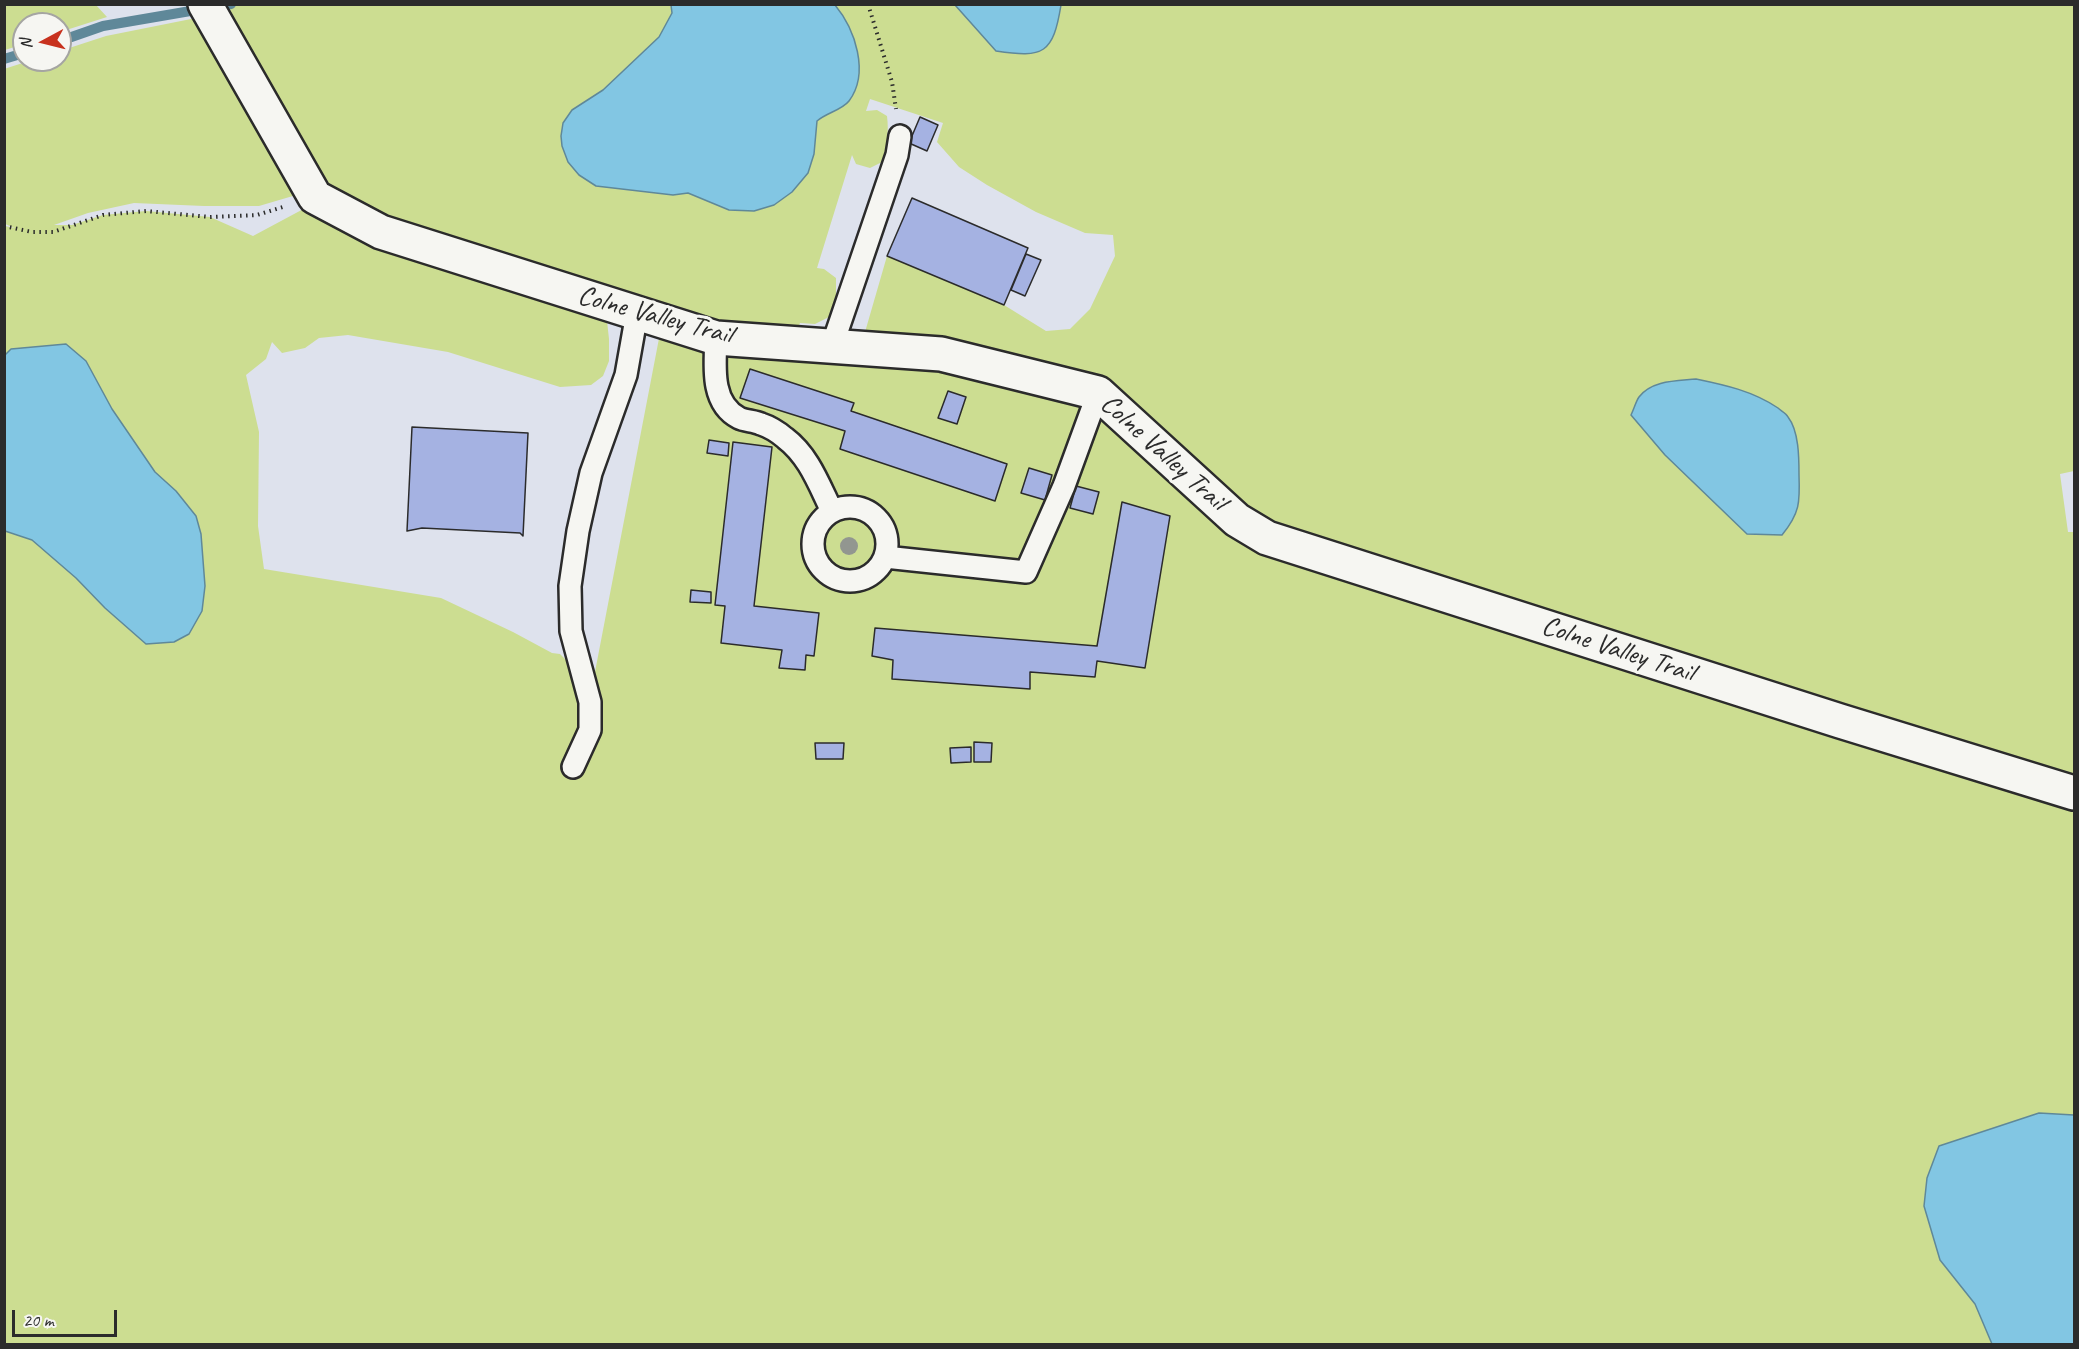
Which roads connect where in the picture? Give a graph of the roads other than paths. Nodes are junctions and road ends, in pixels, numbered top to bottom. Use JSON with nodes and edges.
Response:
{"nodes":[{"id":1,"x":205,"y":4,"type":"edge"},
{"id":2,"x":900,"y":136,"type":"road end"},
{"id":3,"x":637,"y":313,"type":"junction"},
{"id":4,"x":717,"y":338,"type":"junction"},
{"id":5,"x":832,"y":346,"type":"junction"},
{"id":6,"x":1098,"y":393,"type":"junction"},
{"id":7,"x":832,"y":511,"type":"junction"},
{"id":8,"x":885,"y":557,"type":"junction"},
{"id":9,"x":573,"y":767,"type":"dead end"},
{"id":10,"x":2074,"y":793,"type":"edge"}],
"edges":[{"from":1,"to":3,"type":"street","name":"Colne Valley Trail"},
{"from":2,"to":5,"type":"lane"},
{"from":3,"to":4,"type":"street","name":"Colne Valley Trail"},
{"from":3,"to":9,"type":"lane"},
{"from":4,"to":5,"type":"street","name":"Colne Valley Trail"},
{"from":4,"to":7,"type":"lane"},
{"from":5,"to":6,"type":"street","name":"Colne Valley Trail"},
{"from":6,"to":8,"type":"lane"},
{"from":6,"to":10,"type":"street","name":"Colne Valley Trail"},
{"from":7,"to":8,"type":"lane"},
{"from":7,"to":8,"type":"lane"}]}
